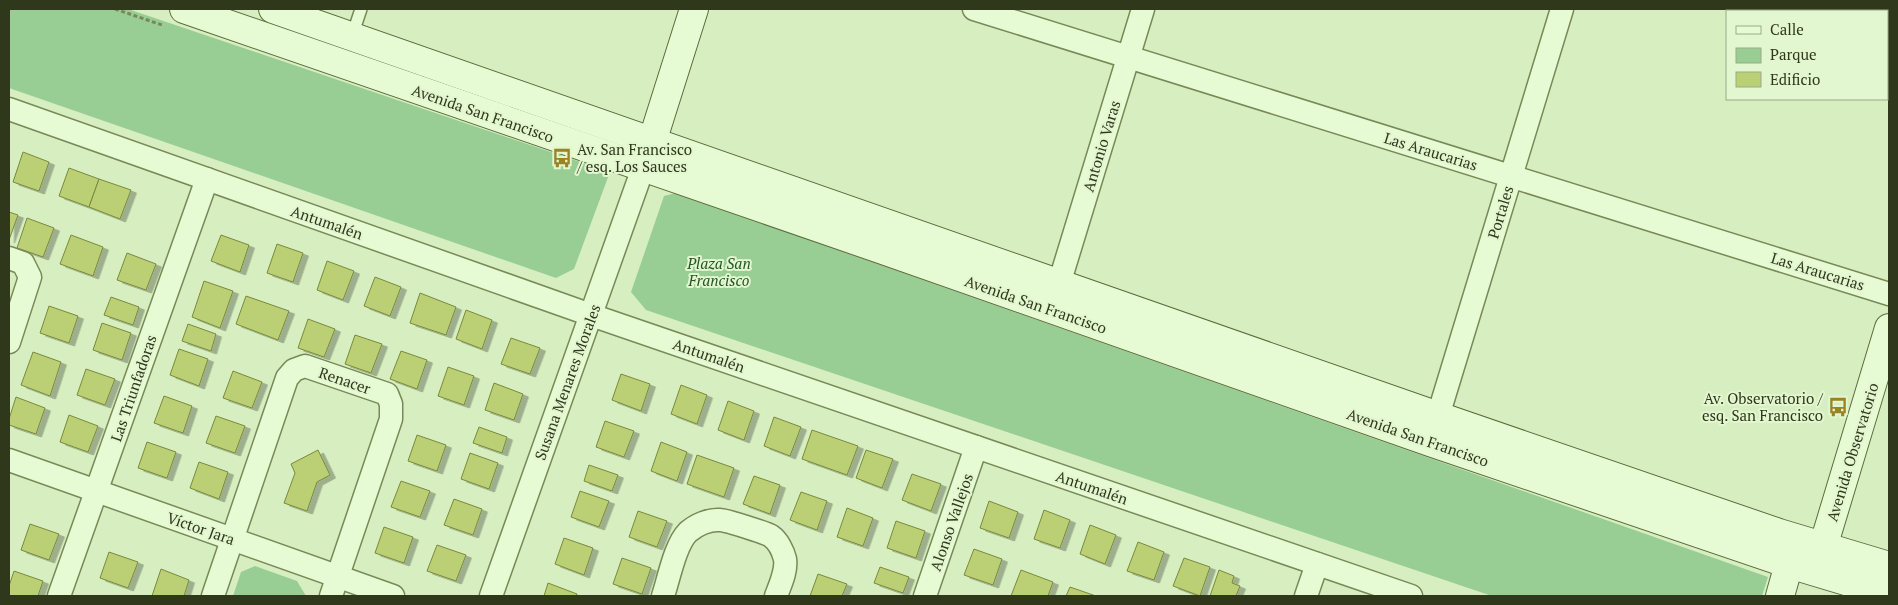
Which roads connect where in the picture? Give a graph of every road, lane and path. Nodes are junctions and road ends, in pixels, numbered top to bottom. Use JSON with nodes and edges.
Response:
{"nodes":[{"id":1,"x":184,"y":9,"type":"edge"},
{"id":2,"x":273,"y":9,"type":"edge"},
{"id":3,"x":361,"y":9,"type":"edge"},
{"id":4,"x":694,"y":9,"type":"edge"},
{"id":5,"x":974,"y":9,"type":"edge"},
{"id":6,"x":1143,"y":9,"type":"edge"},
{"id":7,"x":1562,"y":9,"type":"edge"},
{"id":8,"x":352,"y":36,"type":"junction"},
{"id":9,"x":1128,"y":57,"type":"junction"},
{"id":10,"x":9,"y":109,"type":"edge"},
{"id":11,"x":652,"y":142,"type":"junction"},
{"id":12,"x":643,"y":168,"type":"junction"},
{"id":13,"x":1511,"y":176,"type":"junction"},
{"id":14,"x":207,"y":179,"type":"junction"},
{"id":15,"x":9,"y":258,"type":"edge"},
{"id":16,"x":1059,"y":284,"type":"junction"},
{"id":17,"x":1889,"y":294,"type":"edge"},
{"id":18,"x":591,"y":315,"type":"junction"},
{"id":19,"x":1889,"y":328,"type":"edge"},
{"id":20,"x":9,"y":342,"type":"edge"},
{"id":21,"x":1438,"y":416,"type":"junction"},
{"id":22,"x":976,"y":447,"type":"junction"},
{"id":23,"x":9,"y":460,"type":"edge"},
{"id":24,"x":96,"y":492,"type":"junction"},
{"id":25,"x":233,"y":540,"type":"junction"},
{"id":26,"x":1823,"y":547,"type":"junction"},
{"id":27,"x":1317,"y":564,"type":"junction"},
{"id":28,"x":1789,"y":564,"type":"junction"},
{"id":29,"x":1889,"y":566,"type":"edge"},
{"id":30,"x":335,"y":586,"type":"edge"},
{"id":31,"x":1843,"y":588,"type":"edge"},
{"id":32,"x":1889,"y":594,"type":"edge"},
{"id":33,"x":59,"y":596,"type":"edge"},
{"id":34,"x":212,"y":596,"type":"edge"},
{"id":35,"x":393,"y":596,"type":"edge"},
{"id":36,"x":491,"y":596,"type":"edge"},
{"id":37,"x":663,"y":596,"type":"edge"},
{"id":38,"x":776,"y":596,"type":"edge"},
{"id":39,"x":924,"y":596,"type":"edge"},
{"id":40,"x":1306,"y":596,"type":"edge"},
{"id":41,"x":1412,"y":596,"type":"edge"},
{"id":42,"x":1780,"y":596,"type":"edge"}],
"edges":[{"from":1,"to":12,"type":"main road","name":"Avenida San Francisco"},
{"from":2,"to":8,"type":"main road","name":"Avenida San Francisco"},
{"from":3,"to":8,"type":"lane"},
{"from":4,"to":11,"type":"main road"},
{"from":5,"to":9,"type":"street","name":"Las Araucarias"},
{"from":6,"to":9,"type":"street","name":"Antonio Varas"},
{"from":7,"to":13,"type":"street","name":"Portales"},
{"from":8,"to":11,"type":"main road","name":"Avenida San Francisco"},
{"from":9,"to":13,"type":"street","name":"Las Araucarias"},
{"from":9,"to":16,"type":"street","name":"Antonio Varas"},
{"from":10,"to":14,"type":"street","name":"Antumalén"},
{"from":11,"to":16,"type":"main road","name":"Avenida San Francisco"},
{"from":12,"to":18,"type":"street","name":"Susana Menares Morales"},
{"from":12,"to":28,"type":"main road","name":"Avenida San Francisco"},
{"from":13,"to":17,"type":"street","name":"Las Araucarias"},
{"from":13,"to":21,"type":"street","name":"Portales"},
{"from":14,"to":18,"type":"street","name":"Antumalén"},
{"from":14,"to":24,"type":"street","name":"Las Triunfadoras"},
{"from":15,"to":20,"type":"street"},
{"from":16,"to":21,"type":"main road","name":"Avenida San Francisco"},
{"from":18,"to":22,"type":"street","name":"Antumalén"},
{"from":18,"to":36,"type":"street","name":"Susana Menares Morales"},
{"from":19,"to":26,"type":"main road","name":"Avenida Observatorio"},
{"from":21,"to":26,"type":"main road","name":"Avenida San Francisco"},
{"from":22,"to":27,"type":"street","name":"Antumalén"},
{"from":22,"to":39,"type":"street","name":"Alonso Vallejos"},
{"from":23,"to":24,"type":"street","name":"Víctor Jara"},
{"from":24,"to":25,"type":"street","name":"Víctor Jara"},
{"from":24,"to":33,"type":"street","name":"Las Triunfadoras"},
{"from":25,"to":30,"type":"street","name":"Víctor Jara"},
{"from":25,"to":30,"type":"street","name":"Renacer"},
{"from":25,"to":34,"type":"street"},
{"from":26,"to":28,"type":"main road"},
{"from":26,"to":29,"type":"main road","name":"Avenida San Francisco"},
{"from":26,"to":31,"type":"main road"},
{"from":27,"to":40,"type":"street"},
{"from":27,"to":41,"type":"street","name":"Antumalén"},
{"from":28,"to":31,"type":"main road","name":"Avenida San Francisco"},
{"from":28,"to":42,"type":"main road"},
{"from":30,"to":35,"type":"street","name":"Víctor Jara"},
{"from":31,"to":32,"type":"main road","name":"Avenida San Francisco"},
{"from":37,"to":38,"type":"street"}]}
